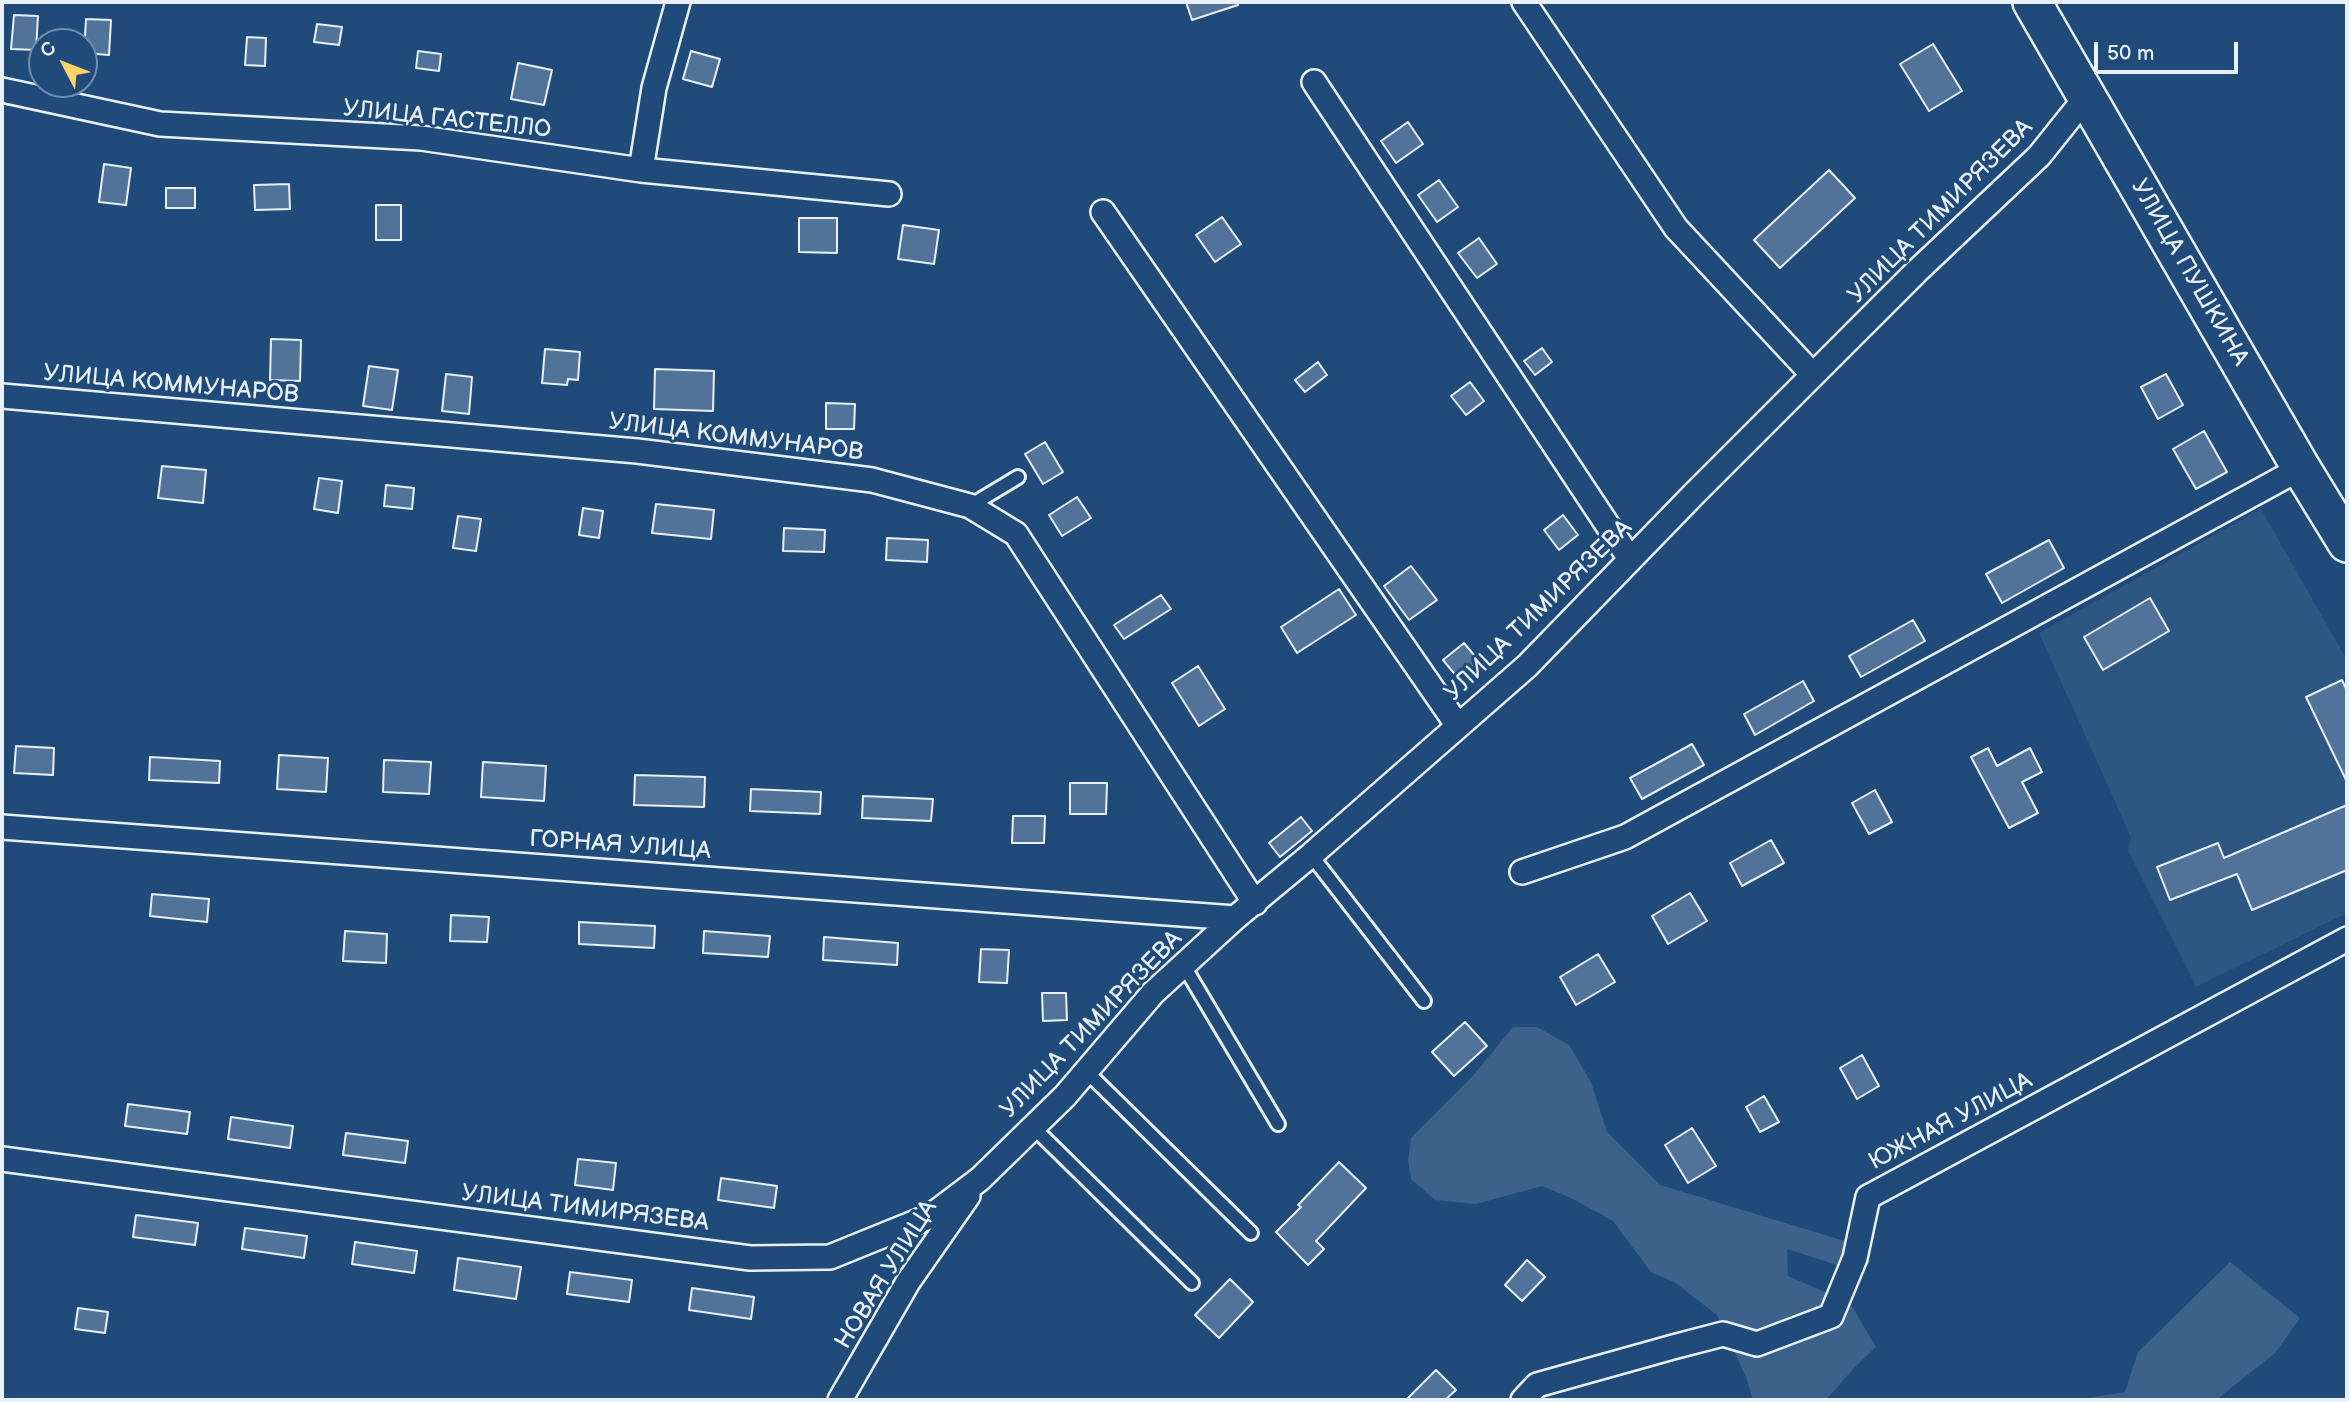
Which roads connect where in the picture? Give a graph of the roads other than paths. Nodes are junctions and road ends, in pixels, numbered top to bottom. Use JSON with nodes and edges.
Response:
{"nodes":[{"id":1,"x":678,"y":2,"type":"edge"},
{"id":2,"x":1524,"y":2,"type":"edge"},
{"id":3,"x":2032,"y":2,"type":"edge"},
{"id":4,"x":1314,"y":82,"type":"dead end"},
{"id":5,"x":2,"y":90,"type":"edge"},
{"id":6,"x":2087,"y":96,"type":"junction"},
{"id":7,"x":642,"y":170,"type":"junction"},
{"id":8,"x":889,"y":194,"type":"dead end"},
{"id":9,"x":1103,"y":212,"type":"dead end"},
{"id":10,"x":1812,"y":375,"type":"junction"},
{"id":11,"x":2,"y":396,"type":"edge"},
{"id":12,"x":2301,"y":468,"type":"junction"},
{"id":13,"x":1018,"y":477,"type":"dead end"},
{"id":14,"x":970,"y":506,"type":"junction"},
{"id":15,"x":2347,"y":543,"type":"edge"},
{"id":16,"x":1630,"y":559,"type":"junction"},
{"id":17,"x":1458,"y":726,"type":"junction"},
{"id":18,"x":2,"y":827,"type":"edge"},
{"id":19,"x":1311,"y":855,"type":"junction"},
{"id":20,"x":1522,"y":872,"type":"dead end"},
{"id":21,"x":1255,"y":903,"type":"junction"},
{"id":22,"x":1235,"y":918,"type":"junction"},
{"id":23,"x":2347,"y":939,"type":"edge"},
{"id":24,"x":1184,"y":966,"type":"junction"},
{"id":25,"x":1424,"y":1001,"type":"dead end"},
{"id":26,"x":1086,"y":1071,"type":"junction"},
{"id":27,"x":1278,"y":1124,"type":"dead end"},
{"id":28,"x":1033,"y":1126,"type":"junction"},
{"id":29,"x":2,"y":1159,"type":"edge"},
{"id":30,"x":980,"y":1179,"type":"junction"},
{"id":31,"x":1251,"y":1233,"type":"dead end"},
{"id":32,"x":1192,"y":1283,"type":"dead end"},
{"id":33,"x":840,"y":1400,"type":"edge"},
{"id":34,"x":1523,"y":1400,"type":"edge"}],
"edges":[{"from":1,"to":7,"type":"street"},
{"from":2,"to":10,"type":"street"},
{"from":3,"to":6,"type":"main road","name":"УЛИЦА ПУШКИНА"},
{"from":4,"to":16,"type":"street"},
{"from":5,"to":7,"type":"street","name":"УЛИЦА ГАСТЕЛЛО"},
{"from":6,"to":10,"type":"street","name":"УЛИЦА ТИМИРЯЗЕВА"},
{"from":6,"to":12,"type":"main road","name":"УЛИЦА ПУШКИНА"},
{"from":7,"to":8,"type":"street","name":"УЛИЦА ГАСТЕЛЛО"},
{"from":9,"to":17,"type":"street"},
{"from":10,"to":16,"type":"street","name":"УЛИЦА ТИМИРЯЗЕВА"},
{"from":11,"to":14,"type":"street","name":"УЛИЦА КОММУНАРОВ"},
{"from":12,"to":15,"type":"main road","name":"УЛИЦА ПУШКИНА"},
{"from":12,"to":20,"type":"street"},
{"from":13,"to":14,"type":"lane"},
{"from":14,"to":21,"type":"street","name":"УЛИЦА КОММУНАРОВ"},
{"from":16,"to":17,"type":"street","name":"УЛИЦА ТИМИРЯЗЕВА"},
{"from":17,"to":19,"type":"street","name":"УЛИЦА ТИМИРЯЗЕВА"},
{"from":18,"to":22,"type":"street","name":"ГОРНАЯ УЛИЦА"},
{"from":19,"to":21,"type":"street","name":"УЛИЦА ТИМИРЯЗЕВА"},
{"from":19,"to":25,"type":"lane"},
{"from":21,"to":22,"type":"street","name":"УЛИЦА ТИМИРЯЗЕВА"},
{"from":22,"to":24,"type":"street","name":"УЛИЦА ТИМИРЯЗЕВА"},
{"from":23,"to":34,"type":"street","name":"ЮЖНАЯ УЛИЦА"},
{"from":24,"to":26,"type":"street","name":"УЛИЦА ТИМИРЯЗЕВА"},
{"from":24,"to":27,"type":"lane"},
{"from":26,"to":28,"type":"street","name":"УЛИЦА ТИМИРЯЗЕВА"},
{"from":26,"to":31,"type":"lane"},
{"from":28,"to":30,"type":"street","name":"УЛИЦА ТИМИРЯЗЕВА"},
{"from":28,"to":32,"type":"lane"},
{"from":29,"to":30,"type":"street","name":"УЛИЦА ТИМИРЯЗЕВА"},
{"from":30,"to":33,"type":"street","name":"НОВАЯ УЛИЦА"}]}
